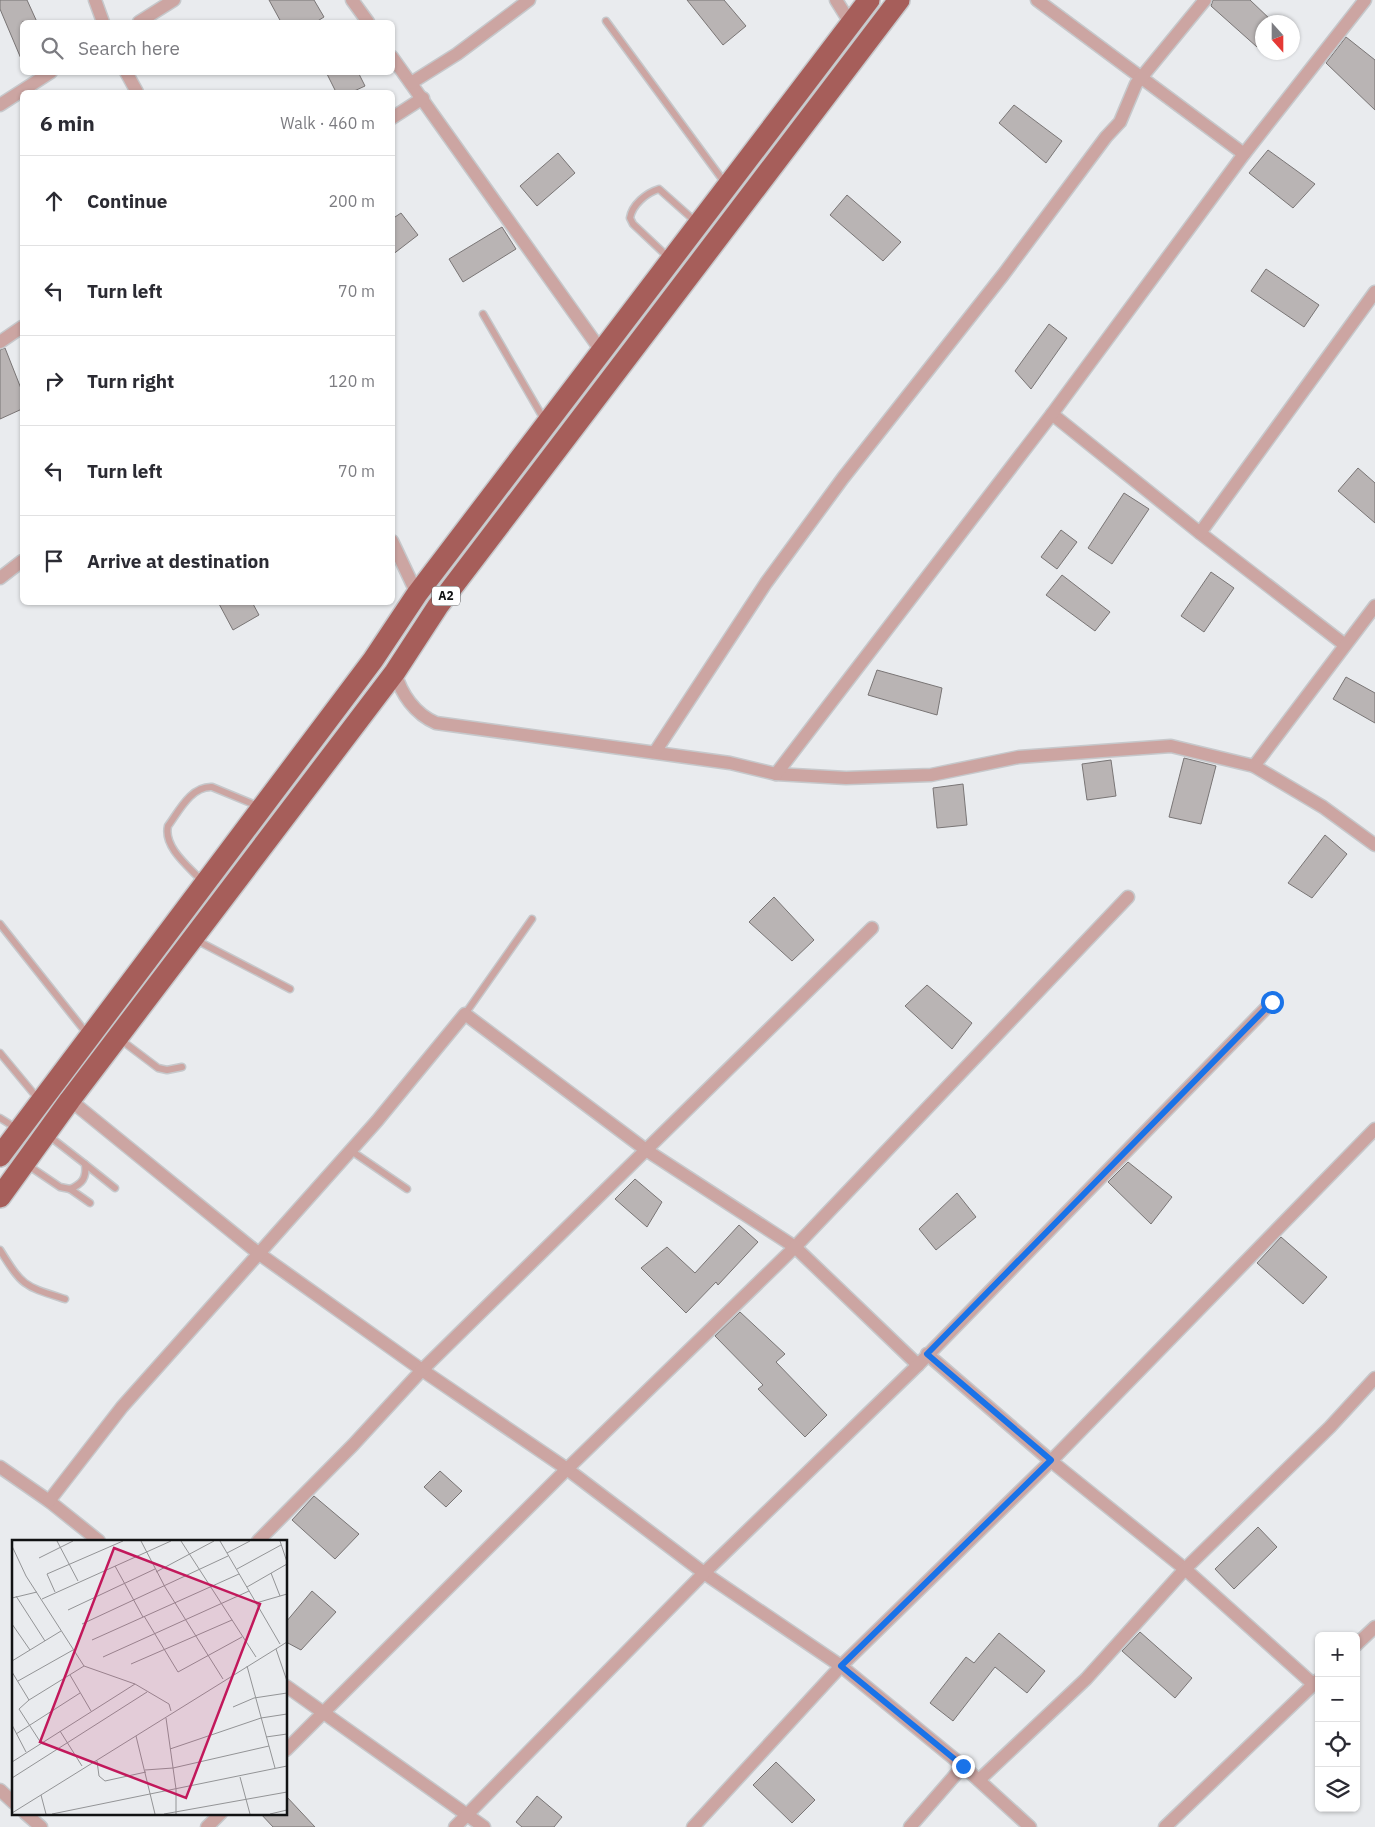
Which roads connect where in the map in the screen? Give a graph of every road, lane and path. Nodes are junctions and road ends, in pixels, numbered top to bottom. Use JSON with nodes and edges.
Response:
{"nodes":[{"id":1,"x":95,"y":0,"type":"edge"},
{"id":2,"x":174,"y":0,"type":"edge"},
{"id":3,"x":352,"y":0,"type":"edge"},
{"id":4,"x":528,"y":0,"type":"edge"},
{"id":5,"x":836,"y":0,"type":"edge"},
{"id":6,"x":869,"y":0,"type":"edge"},
{"id":7,"x":899,"y":0,"type":"edge"},
{"id":8,"x":1037,"y":0,"type":"edge"},
{"id":9,"x":1205,"y":0,"type":"edge"},
{"id":10,"x":1365,"y":0,"type":"edge"},
{"id":11,"x":1371,"y":0,"type":"edge"},
{"id":12,"x":1375,"y":3,"type":"edge"},
{"id":13,"x":102,"y":20,"type":"edge"},
{"id":14,"x":142,"y":20,"type":"edge"},
{"id":15,"x":367,"y":20,"type":"edge"},
{"id":16,"x":606,"y":21,"type":"dead end"},
{"id":17,"x":850,"y":24,"type":"junction"},
{"id":18,"x":395,"y":61,"type":"edge"},
{"id":19,"x":46,"y":75,"type":"edge"},
{"id":20,"x":128,"y":75,"type":"edge"},
{"id":21,"x":1140,"y":79,"type":"junction"},
{"id":22,"x":411,"y":83,"type":"junction"},
{"id":23,"x":23,"y":90,"type":"edge"},
{"id":24,"x":136,"y":90,"type":"edge"},
{"id":25,"x":20,"y":92,"type":"edge"},
{"id":26,"x":423,"y":98,"type":"junction"},
{"id":27,"x":0,"y":105,"type":"edge"},
{"id":28,"x":395,"y":116,"type":"edge"},
{"id":29,"x":1244,"y":154,"type":"junction"},
{"id":30,"x":728,"y":186,"type":"junction"},
{"id":31,"x":699,"y":224,"type":"junction"},
{"id":32,"x":671,"y":261,"type":"junction"},
{"id":33,"x":1375,"y":292,"type":"edge"},
{"id":34,"x":483,"y":314,"type":"dead end"},
{"id":35,"x":20,"y":328,"type":"edge"},
{"id":36,"x":0,"y":342,"type":"edge"},
{"id":37,"x":602,"y":352,"type":"junction"},
{"id":38,"x":1052,"y":414,"type":"junction"},
{"id":39,"x":547,"y":424,"type":"junction"},
{"id":40,"x":1200,"y":533,"type":"junction"},
{"id":41,"x":395,"y":547,"type":"edge"},
{"id":42,"x":20,"y":563,"type":"edge"},
{"id":43,"x":0,"y":578,"type":"edge"},
{"id":44,"x":417,"y":594,"type":"junction"},
{"id":45,"x":1375,"y":606,"type":"edge"},
{"id":46,"x":1345,"y":645,"type":"junction"},
{"id":47,"x":395,"y":672,"type":"junction"},
{"id":48,"x":655,"y":752,"type":"junction"},
{"id":49,"x":1254,"y":766,"type":"junction"},
{"id":50,"x":776,"y":774,"type":"junction"},
{"id":51,"x":261,"y":808,"type":"junction"},
{"id":52,"x":1375,"y":845,"type":"edge"},
{"id":53,"x":204,"y":884,"type":"junction"},
{"id":54,"x":1128,"y":897,"type":"dead end"},
{"id":55,"x":532,"y":919,"type":"dead end"},
{"id":56,"x":0,"y":924,"type":"edge"},
{"id":57,"x":872,"y":928,"type":"dead end"},
{"id":58,"x":193,"y":938,"type":"junction"},
{"id":59,"x":290,"y":989,"type":"dead end"},
{"id":60,"x":1272,"y":1002,"type":"dead end"},
{"id":61,"x":465,"y":1014,"type":"junction"},
{"id":62,"x":89,"y":1036,"type":"junction"},
{"id":63,"x":118,"y":1037,"type":"junction"},
{"id":64,"x":0,"y":1053,"type":"edge"},
{"id":65,"x":182,"y":1067,"type":"dead end"},
{"id":66,"x":70,"y":1100,"type":"junction"},
{"id":67,"x":40,"y":1101,"type":"junction"},
{"id":68,"x":0,"y":1118,"type":"edge"},
{"id":69,"x":19,"y":1129,"type":"junction"},
{"id":70,"x":1375,"y":1129,"type":"edge"},
{"id":71,"x":46,"y":1134,"type":"junction"},
{"id":72,"x":350,"y":1150,"type":"junction"},
{"id":73,"x":646,"y":1150,"type":"junction"},
{"id":74,"x":0,"y":1156,"type":"edge"},
{"id":75,"x":83,"y":1161,"type":"junction"},
{"id":76,"x":25,"y":1163,"type":"junction"},
{"id":77,"x":115,"y":1188,"type":"dead end"},
{"id":78,"x":70,"y":1189,"type":"junction"},
{"id":79,"x":407,"y":1189,"type":"dead end"},
{"id":80,"x":0,"y":1197,"type":"edge"},
{"id":81,"x":90,"y":1203,"type":"dead end"},
{"id":82,"x":795,"y":1247,"type":"junction"},
{"id":83,"x":0,"y":1250,"type":"edge"},
{"id":84,"x":258,"y":1253,"type":"junction"},
{"id":85,"x":65,"y":1299,"type":"dead end"},
{"id":86,"x":927,"y":1354,"type":"junction"},
{"id":87,"x":918,"y":1365,"type":"junction"},
{"id":88,"x":422,"y":1370,"type":"junction"},
{"id":89,"x":1375,"y":1378,"type":"edge"},
{"id":90,"x":1051,"y":1460,"type":"junction"},
{"id":91,"x":0,"y":1467,"type":"edge"},
{"id":92,"x":567,"y":1469,"type":"junction"},
{"id":93,"x":49,"y":1501,"type":"junction"},
{"id":94,"x":98,"y":1540,"type":"edge"},
{"id":95,"x":259,"y":1540,"type":"edge"},
{"id":96,"x":1185,"y":1569,"type":"junction"},
{"id":97,"x":704,"y":1573,"type":"junction"},
{"id":98,"x":1375,"y":1628,"type":"edge"},
{"id":99,"x":1360,"y":1641,"type":"edge"},
{"id":100,"x":841,"y":1666,"type":"junction"},
{"id":101,"x":1315,"y":1681,"type":"edge"},
{"id":102,"x":1315,"y":1683,"type":"edge"},
{"id":103,"x":288,"y":1688,"type":"edge"},
{"id":104,"x":323,"y":1714,"type":"junction"},
{"id":105,"x":288,"y":1748,"type":"edge"},
{"id":106,"x":963,"y":1766,"type":"junction"},
{"id":107,"x":979,"y":1780,"type":"junction"},
{"id":108,"x":0,"y":1790,"type":"edge"},
{"id":109,"x":12,"y":1801,"type":"edge"},
{"id":110,"x":26,"y":1814,"type":"edge"},
{"id":111,"x":220,"y":1814,"type":"edge"},
{"id":112,"x":467,"y":1815,"type":"junction"},
{"id":113,"x":35,"y":1826,"type":"edge"},
{"id":114,"x":207,"y":1827,"type":"edge"},
{"id":115,"x":455,"y":1827,"type":"edge"},
{"id":116,"x":484,"y":1827,"type":"edge"},
{"id":117,"x":693,"y":1827,"type":"edge"},
{"id":118,"x":910,"y":1827,"type":"edge"},
{"id":119,"x":1030,"y":1827,"type":"edge"},
{"id":120,"x":1164,"y":1827,"type":"edge"}],
"edges":[{"from":1,"to":13,"type":"street"},
{"from":2,"to":14,"type":"street"},
{"from":3,"to":15,"type":"street"},
{"from":4,"to":22,"type":"street"},
{"from":5,"to":17,"type":"street"},
{"from":6,"to":17,"type":"highway","number":"A2"},
{"from":7,"to":47,"type":"highway","number":"A2"},
{"from":8,"to":21,"type":"street"},
{"from":9,"to":21,"type":"street"},
{"from":10,"to":29,"type":"street"},
{"from":11,"to":12,"type":"street"},
{"from":16,"to":30,"type":"lane"},
{"from":17,"to":30,"type":"highway","number":"A2"},
{"from":18,"to":22,"type":"street"},
{"from":19,"to":23,"type":"street"},
{"from":20,"to":24,"type":"street"},
{"from":21,"to":29,"type":"street"},
{"from":21,"to":48,"type":"street"},
{"from":22,"to":26,"type":"street"},
{"from":25,"to":27,"type":"street"},
{"from":26,"to":28,"type":"street"},
{"from":26,"to":37,"type":"street"},
{"from":29,"to":38,"type":"street"},
{"from":30,"to":31,"type":"highway","number":"A2"},
{"from":31,"to":32,"type":"highway","number":"A2"},
{"from":31,"to":32,"type":"lane"},
{"from":32,"to":37,"type":"highway","number":"A2"},
{"from":33,"to":40,"type":"street"},
{"from":34,"to":39,"type":"lane"},
{"from":35,"to":36,"type":"street"},
{"from":37,"to":39,"type":"highway","number":"A2"},
{"from":38,"to":40,"type":"street"},
{"from":38,"to":50,"type":"street"},
{"from":39,"to":44,"type":"highway","number":"A2"},
{"from":40,"to":46,"type":"street"},
{"from":41,"to":44,"type":"street"},
{"from":42,"to":43,"type":"street"},
{"from":44,"to":51,"type":"highway","number":"A2"},
{"from":45,"to":46,"type":"street"},
{"from":46,"to":49,"type":"street"},
{"from":47,"to":48,"type":"street"},
{"from":47,"to":58,"type":"highway","number":"A2"},
{"from":48,"to":50,"type":"street"},
{"from":49,"to":50,"type":"street"},
{"from":49,"to":52,"type":"street"},
{"from":51,"to":53,"type":"highway","number":"A2"},
{"from":51,"to":53,"type":"lane"},
{"from":53,"to":62,"type":"highway","number":"A2"},
{"from":54,"to":82,"type":"street"},
{"from":55,"to":61,"type":"lane"},
{"from":56,"to":62,"type":"lane"},
{"from":57,"to":73,"type":"street"},
{"from":58,"to":59,"type":"lane"},
{"from":58,"to":63,"type":"highway","number":"A2"},
{"from":60,"to":86,"type":"street"},
{"from":61,"to":72,"type":"street"},
{"from":61,"to":73,"type":"street"},
{"from":62,"to":67,"type":"highway","number":"A2"},
{"from":63,"to":65,"type":"lane"},
{"from":63,"to":66,"type":"highway","number":"A2"},
{"from":64,"to":67,"type":"lane"},
{"from":66,"to":71,"type":"highway","number":"A2"},
{"from":66,"to":84,"type":"street"},
{"from":67,"to":69,"type":"highway","number":"A2"},
{"from":68,"to":69,"type":"lane"},
{"from":69,"to":74,"type":"highway","number":"A2"},
{"from":70,"to":90,"type":"street"},
{"from":71,"to":75,"type":"lane"},
{"from":71,"to":76,"type":"highway","number":"A2"},
{"from":72,"to":79,"type":"lane"},
{"from":72,"to":84,"type":"street"},
{"from":73,"to":82,"type":"street"},
{"from":73,"to":88,"type":"street"},
{"from":75,"to":77,"type":"lane"},
{"from":75,"to":78,"type":"lane"},
{"from":76,"to":78,"type":"lane"},
{"from":76,"to":80,"type":"highway","number":"A2"},
{"from":78,"to":81,"type":"lane"},
{"from":82,"to":87,"type":"street"},
{"from":82,"to":92,"type":"street"},
{"from":83,"to":85,"type":"lane"},
{"from":84,"to":88,"type":"street"},
{"from":84,"to":93,"type":"street"},
{"from":86,"to":87,"type":"street"},
{"from":86,"to":90,"type":"street"},
{"from":87,"to":97,"type":"street"},
{"from":88,"to":92,"type":"street"},
{"from":88,"to":95,"type":"street"},
{"from":89,"to":96,"type":"street"},
{"from":90,"to":96,"type":"street"},
{"from":90,"to":100,"type":"street"},
{"from":91,"to":93,"type":"street"},
{"from":92,"to":97,"type":"street"},
{"from":92,"to":104,"type":"street"},
{"from":93,"to":94,"type":"street"},
{"from":96,"to":101,"type":"street"},
{"from":96,"to":107,"type":"street"},
{"from":97,"to":100,"type":"street"},
{"from":97,"to":112,"type":"street"},
{"from":98,"to":99,"type":"street"},
{"from":100,"to":106,"type":"street"},
{"from":100,"to":117,"type":"street"},
{"from":102,"to":120,"type":"street"},
{"from":103,"to":104,"type":"street"},
{"from":104,"to":105,"type":"street"},
{"from":104,"to":112,"type":"street"},
{"from":106,"to":107,"type":"street"},
{"from":106,"to":118,"type":"street"},
{"from":107,"to":119,"type":"street"},
{"from":108,"to":109,"type":"street"},
{"from":110,"to":113,"type":"street"},
{"from":111,"to":114,"type":"street"},
{"from":112,"to":115,"type":"street"},
{"from":112,"to":116,"type":"street"}]}
